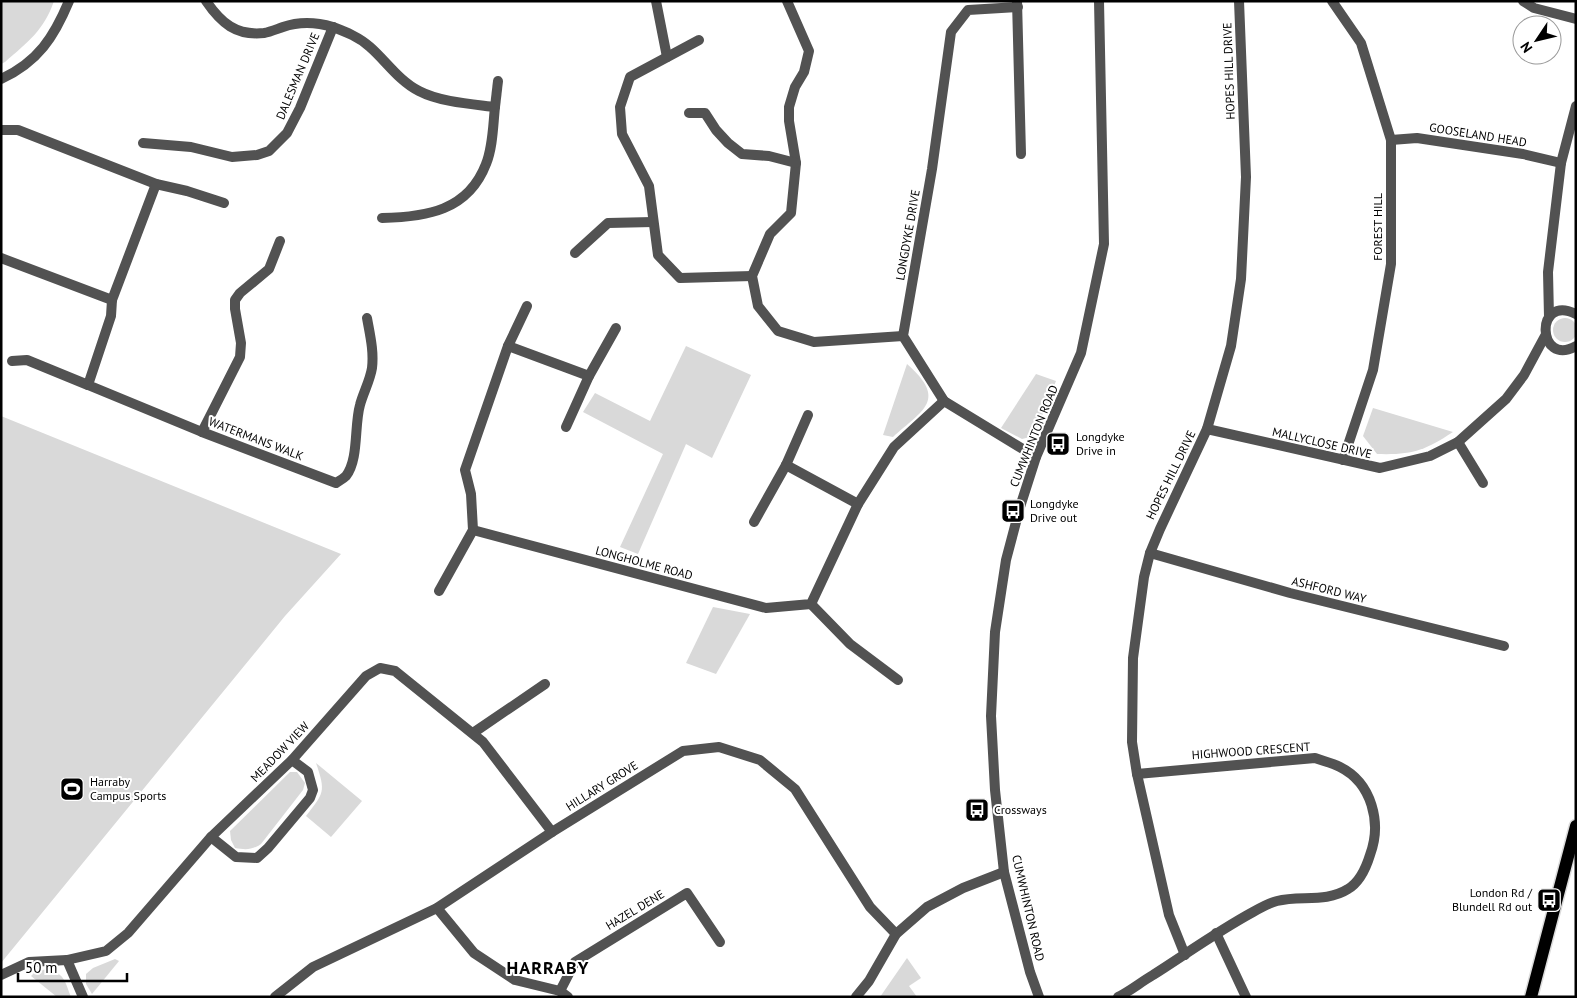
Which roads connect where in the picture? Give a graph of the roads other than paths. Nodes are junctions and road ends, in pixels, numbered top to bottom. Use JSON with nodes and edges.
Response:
{"nodes":[{"id":1,"x":69,"y":1,"type":"edge"},
{"id":2,"x":206,"y":1,"type":"edge"},
{"id":3,"x":656,"y":1,"type":"edge"},
{"id":4,"x":787,"y":1,"type":"edge"},
{"id":5,"x":1099,"y":1,"type":"edge"},
{"id":6,"x":1239,"y":1,"type":"edge"},
{"id":7,"x":1332,"y":1,"type":"edge"},
{"id":8,"x":1523,"y":1,"type":"edge"},
{"id":9,"x":1017,"y":4,"type":"edge"},
{"id":10,"x":1576,"y":19,"type":"edge"},
{"id":11,"x":333,"y":27,"type":"junction"},
{"id":12,"x":699,"y":40,"type":"dead end"},
{"id":13,"x":667,"y":57,"type":"junction"},
{"id":14,"x":1,"y":79,"type":"edge"},
{"id":15,"x":498,"y":81,"type":"dead end"},
{"id":16,"x":1576,"y":106,"type":"edge"},
{"id":17,"x":494,"y":107,"type":"junction"},
{"id":18,"x":689,"y":113,"type":"dead end"},
{"id":19,"x":1,"y":130,"type":"edge"},
{"id":20,"x":1391,"y":140,"type":"junction"},
{"id":21,"x":144,"y":143,"type":"dead end"},
{"id":22,"x":1021,"y":154,"type":"dead end"},
{"id":23,"x":796,"y":163,"type":"junction"},
{"id":24,"x":1561,"y":163,"type":"junction"},
{"id":25,"x":156,"y":184,"type":"junction"},
{"id":26,"x":224,"y":203,"type":"dead end"},
{"id":27,"x":382,"y":218,"type":"dead end"},
{"id":28,"x":653,"y":222,"type":"junction"},
{"id":29,"x":280,"y":241,"type":"dead end"},
{"id":30,"x":575,"y":253,"type":"dead end"},
{"id":31,"x":1,"y":258,"type":"edge"},
{"id":32,"x":752,"y":276,"type":"junction"},
{"id":33,"x":112,"y":300,"type":"junction"},
{"id":34,"x":527,"y":306,"type":"dead end"},
{"id":35,"x":1576,"y":314,"type":"edge"},
{"id":36,"x":1549,"y":317,"type":"junction"},
{"id":37,"x":367,"y":318,"type":"dead end"},
{"id":38,"x":616,"y":328,"type":"dead end"},
{"id":39,"x":904,"y":336,"type":"junction"},
{"id":40,"x":1546,"y":336,"type":"junction"},
{"id":41,"x":508,"y":346,"type":"junction"},
{"id":42,"x":1576,"y":346,"type":"edge"},
{"id":43,"x":12,"y":361,"type":"dead end"},
{"id":44,"x":589,"y":376,"type":"junction"},
{"id":45,"x":88,"y":385,"type":"junction"},
{"id":46,"x":944,"y":401,"type":"junction"},
{"id":47,"x":808,"y":415,"type":"dead end"},
{"id":48,"x":566,"y":427,"type":"dead end"},
{"id":49,"x":1208,"y":429,"type":"junction"},
{"id":50,"x":202,"y":432,"type":"junction"},
{"id":51,"x":1458,"y":442,"type":"junction"},
{"id":52,"x":1036,"y":458,"type":"junction"},
{"id":53,"x":1343,"y":460,"type":"junction"},
{"id":54,"x":786,"y":465,"type":"junction"},
{"id":55,"x":1484,"y":483,"type":"dead end"},
{"id":56,"x":858,"y":504,"type":"junction"},
{"id":57,"x":754,"y":522,"type":"dead end"},
{"id":58,"x":473,"y":530,"type":"junction"},
{"id":59,"x":1150,"y":553,"type":"junction"},
{"id":60,"x":438,"y":591,"type":"dead end"},
{"id":61,"x":811,"y":604,"type":"junction"},
{"id":62,"x":1504,"y":646,"type":"dead end"},
{"id":63,"x":898,"y":680,"type":"dead end"},
{"id":64,"x":545,"y":684,"type":"dead end"},
{"id":65,"x":473,"y":733,"type":"junction"},
{"id":66,"x":292,"y":760,"type":"junction"},
{"id":67,"x":1137,"y":774,"type":"junction"},
{"id":68,"x":1576,"y":826,"type":"edge"},
{"id":69,"x":552,"y":832,"type":"junction"},
{"id":70,"x":211,"y":837,"type":"junction"},
{"id":71,"x":1004,"y":872,"type":"junction"},
{"id":72,"x":437,"y":908,"type":"junction"},
{"id":73,"x":1216,"y":933,"type":"junction"},
{"id":74,"x":896,"y":934,"type":"junction"},
{"id":75,"x":720,"y":942,"type":"dead end"},
{"id":76,"x":1185,"y":955,"type":"junction"},
{"id":77,"x":67,"y":960,"type":"junction"},
{"id":78,"x":1,"y":975,"type":"edge"},
{"id":79,"x":564,"y":994,"type":"edge"},
{"id":80,"x":83,"y":997,"type":"edge"},
{"id":81,"x":275,"y":997,"type":"edge"},
{"id":82,"x":856,"y":997,"type":"edge"},
{"id":83,"x":1039,"y":997,"type":"edge"},
{"id":84,"x":1118,"y":997,"type":"edge"},
{"id":85,"x":1246,"y":997,"type":"edge"},
{"id":86,"x":1531,"y":997,"type":"edge"}],
"edges":[{"from":1,"to":14,"type":"street"},
{"from":2,"to":11,"type":"street","name":"DALESMAN DRIVE"},
{"from":3,"to":13,"type":"street"},
{"from":4,"to":23,"type":"street"},
{"from":5,"to":52,"type":"street","name":"CUMWHINTON ROAD"},
{"from":6,"to":49,"type":"street","name":"HOPES HILL DRIVE"},
{"from":7,"to":20,"type":"street","name":"FOREST HILL"},
{"from":8,"to":10,"type":"street"},
{"from":9,"to":22,"type":"street","name":"LONGDYKE DRIVE"},
{"from":9,"to":39,"type":"street","name":"LONGDYKE DRIVE"},
{"from":11,"to":17,"type":"street","name":"DALESMAN DRIVE"},
{"from":11,"to":21,"type":"street","name":"DALESMAN DRIVE"},
{"from":12,"to":13,"type":"street"},
{"from":13,"to":28,"type":"street"},
{"from":15,"to":17,"type":"street"},
{"from":16,"to":24,"type":"street","name":"MALLYCLOSE DRIVE"},
{"from":17,"to":27,"type":"street"},
{"from":18,"to":23,"type":"street"},
{"from":19,"to":25,"type":"street"},
{"from":20,"to":24,"type":"street","name":"GOOSELAND HEAD"},
{"from":20,"to":53,"type":"street","name":"FOREST HILL"},
{"from":23,"to":32,"type":"street"},
{"from":24,"to":36,"type":"street","name":"MALLYCLOSE DRIVE"},
{"from":25,"to":26,"type":"street"},
{"from":25,"to":33,"type":"street"},
{"from":28,"to":30,"type":"street"},
{"from":28,"to":32,"type":"street"},
{"from":29,"to":50,"type":"street"},
{"from":31,"to":33,"type":"street"},
{"from":32,"to":39,"type":"street"},
{"from":33,"to":45,"type":"street"},
{"from":34,"to":41,"type":"street"},
{"from":35,"to":36,"type":"street"},
{"from":36,"to":40,"type":"street","name":"MALLYCLOSE DRIVE"},
{"from":37,"to":50,"type":"street","name":"WATERMANS WALK"},
{"from":38,"to":44,"type":"street"},
{"from":39,"to":46,"type":"street"},
{"from":40,"to":42,"type":"street"},
{"from":40,"to":51,"type":"street","name":"MALLYCLOSE DRIVE"},
{"from":41,"to":44,"type":"street"},
{"from":41,"to":58,"type":"street"},
{"from":43,"to":45,"type":"street","name":"WATERMANS WALK"},
{"from":44,"to":48,"type":"street"},
{"from":45,"to":50,"type":"street","name":"WATERMANS WALK"},
{"from":46,"to":52,"type":"street"},
{"from":46,"to":56,"type":"street"},
{"from":47,"to":54,"type":"street"},
{"from":49,"to":53,"type":"street","name":"MALLYCLOSE DRIVE"},
{"from":49,"to":59,"type":"street","name":"HOPES HILL DRIVE"},
{"from":51,"to":53,"type":"street","name":"MALLYCLOSE DRIVE"},
{"from":51,"to":55,"type":"street"},
{"from":52,"to":71,"type":"street","name":"CUMWHINTON ROAD"},
{"from":54,"to":56,"type":"street"},
{"from":54,"to":57,"type":"street"},
{"from":56,"to":61,"type":"street"},
{"from":58,"to":60,"type":"street"},
{"from":58,"to":61,"type":"street","name":"LONGHOLME ROAD"},
{"from":59,"to":62,"type":"street","name":"ASHFORD WAY"},
{"from":59,"to":67,"type":"street","name":"HOPES HILL DRIVE"},
{"from":61,"to":63,"type":"street"},
{"from":64,"to":65,"type":"street"},
{"from":65,"to":66,"type":"street","name":"MEADOW VIEW"},
{"from":65,"to":69,"type":"street","name":"MEADOW VIEW"},
{"from":66,"to":70,"type":"street","name":"MEADOW VIEW"},
{"from":66,"to":70,"type":"street"},
{"from":67,"to":73,"type":"street","name":"HIGHWOOD CRESCENT"},
{"from":67,"to":76,"type":"street","name":"HOPES HILL DRIVE"},
{"from":68,"to":86,"type":"main road"},
{"from":69,"to":72,"type":"street","name":"HILLARY GROVE"},
{"from":69,"to":74,"type":"street","name":"HILLARY GROVE"},
{"from":70,"to":77,"type":"street","name":"MEADOW VIEW"},
{"from":71,"to":74,"type":"street"},
{"from":71,"to":83,"type":"street","name":"CUMWHINTON ROAD"},
{"from":72,"to":79,"type":"street","name":"HAZEL DENE"},
{"from":72,"to":81,"type":"street","name":"HILLARY GROVE"},
{"from":73,"to":76,"type":"street"},
{"from":73,"to":85,"type":"street"},
{"from":74,"to":82,"type":"street"},
{"from":75,"to":79,"type":"street","name":"HAZEL DENE"},
{"from":76,"to":84,"type":"street"},
{"from":77,"to":78,"type":"street","name":"MEADOW VIEW"},
{"from":77,"to":80,"type":"street"}]}
